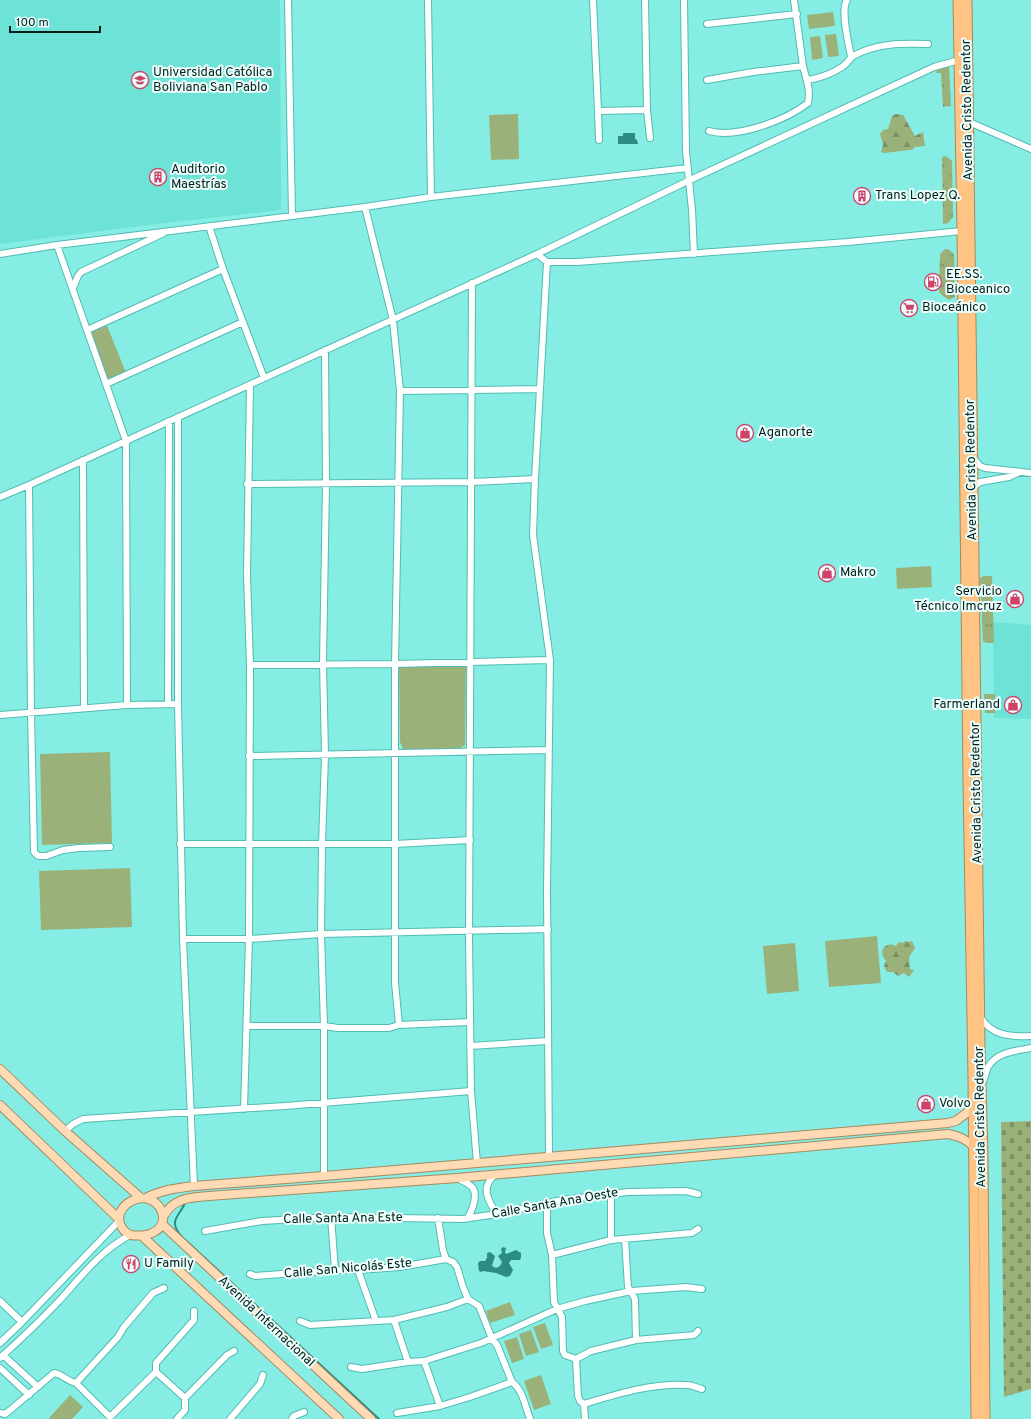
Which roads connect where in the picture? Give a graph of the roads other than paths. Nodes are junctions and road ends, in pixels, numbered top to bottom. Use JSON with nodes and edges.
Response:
{"nodes":[{"id":1,"x":288,"y":0,"type":"edge"},
{"id":2,"x":428,"y":0,"type":"edge"},
{"id":3,"x":593,"y":0,"type":"edge"},
{"id":4,"x":645,"y":0,"type":"edge"},
{"id":5,"x":684,"y":0,"type":"edge"},
{"id":6,"x":794,"y":0,"type":"edge"},
{"id":7,"x":847,"y":0,"type":"edge"},
{"id":8,"x":958,"y":0,"type":"edge"},
{"id":9,"x":967,"y":0,"type":"edge"},
{"id":10,"x":797,"y":14,"type":"junction"},
{"id":11,"x":707,"y":24,"type":"dead end"},
{"id":12,"x":928,"y":44,"type":"dead end"},
{"id":13,"x":851,"y":57,"type":"junction"},
{"id":14,"x":958,"y":60,"type":"junction"},
{"id":15,"x":803,"y":66,"type":"junction"},
{"id":16,"x":707,"y":80,"type":"dead end"},
{"id":17,"x":808,"y":80,"type":"junction"},
{"id":18,"x":648,"y":110,"type":"junction"},
{"id":19,"x":598,"y":111,"type":"junction"},
{"id":20,"x":969,"y":122,"type":"junction"},
{"id":21,"x":709,"y":131,"type":"dead end"},
{"id":22,"x":650,"y":138,"type":"dead end"},
{"id":23,"x":599,"y":140,"type":"dead end"},
{"id":24,"x":1031,"y":149,"type":"edge"},
{"id":25,"x":688,"y":168,"type":"junction"},
{"id":26,"x":690,"y":180,"type":"junction"},
{"id":27,"x":431,"y":197,"type":"junction"},
{"id":28,"x":365,"y":207,"type":"junction"},
{"id":29,"x":292,"y":215,"type":"junction"},
{"id":30,"x":209,"y":226,"type":"junction"},
{"id":31,"x":169,"y":231,"type":"junction"},
{"id":32,"x":962,"y":231,"type":"junction"},
{"id":33,"x":57,"y":245,"type":"junction"},
{"id":34,"x":0,"y":254,"type":"edge"},
{"id":35,"x":537,"y":254,"type":"junction"},
{"id":36,"x":694,"y":254,"type":"junction"},
{"id":37,"x":547,"y":262,"type":"junction"},
{"id":38,"x":223,"y":269,"type":"junction"},
{"id":39,"x":472,"y":283,"type":"junction"},
{"id":40,"x":73,"y":288,"type":"junction"},
{"id":41,"x":393,"y":320,"type":"junction"},
{"id":42,"x":243,"y":322,"type":"junction"},
{"id":43,"x":87,"y":330,"type":"junction"},
{"id":44,"x":325,"y":350,"type":"junction"},
{"id":45,"x":264,"y":378,"type":"junction"},
{"id":46,"x":106,"y":384,"type":"junction"},
{"id":47,"x":250,"y":385,"type":"junction"},
{"id":48,"x":540,"y":389,"type":"junction"},
{"id":49,"x":400,"y":391,"type":"junction"},
{"id":50,"x":473,"y":391,"type":"junction"},
{"id":51,"x":178,"y":417,"type":"junction"},
{"id":52,"x":169,"y":421,"type":"junction"},
{"id":53,"x":126,"y":441,"type":"junction"},
{"id":54,"x":972,"y":458,"type":"junction"},
{"id":55,"x":83,"y":460,"type":"junction"},
{"id":56,"x":1020,"y":472,"type":"junction"},
{"id":57,"x":1031,"y":473,"type":"edge"},
{"id":58,"x":535,"y":478,"type":"junction"},
{"id":59,"x":398,"y":482,"type":"junction"},
{"id":60,"x":471,"y":482,"type":"junction"},
{"id":61,"x":248,"y":484,"type":"junction"},
{"id":62,"x":326,"y":484,"type":"junction"},
{"id":63,"x":29,"y":485,"type":"junction"},
{"id":64,"x":972,"y":488,"type":"junction"},
{"id":65,"x":0,"y":497,"type":"edge"},
{"id":66,"x":550,"y":660,"type":"junction"},
{"id":67,"x":470,"y":663,"type":"junction"},
{"id":68,"x":323,"y":664,"type":"junction"},
{"id":69,"x":395,"y":664,"type":"junction"},
{"id":70,"x":250,"y":665,"type":"junction"},
{"id":71,"x":168,"y":703,"type":"junction"},
{"id":72,"x":178,"y":704,"type":"junction"},
{"id":73,"x":127,"y":705,"type":"junction"},
{"id":74,"x":84,"y":708,"type":"junction"},
{"id":75,"x":31,"y":713,"type":"junction"},
{"id":76,"x":0,"y":715,"type":"edge"},
{"id":77,"x":549,"y":750,"type":"junction"},
{"id":78,"x":471,"y":752,"type":"junction"},
{"id":79,"x":396,"y":753,"type":"junction"},
{"id":80,"x":325,"y":755,"type":"junction"},
{"id":81,"x":249,"y":756,"type":"junction"},
{"id":82,"x":470,"y":840,"type":"junction"},
{"id":83,"x":180,"y":844,"type":"junction"},
{"id":84,"x":250,"y":844,"type":"junction"},
{"id":85,"x":395,"y":844,"type":"junction"},
{"id":86,"x":322,"y":845,"type":"junction"},
{"id":87,"x":110,"y":847,"type":"dead end"},
{"id":88,"x":548,"y":929,"type":"junction"},
{"id":89,"x":469,"y":931,"type":"junction"},
{"id":90,"x":395,"y":932,"type":"junction"},
{"id":91,"x":321,"y":934,"type":"junction"},
{"id":92,"x":183,"y":939,"type":"junction"},
{"id":93,"x":249,"y":939,"type":"junction"},
{"id":94,"x":980,"y":1015,"type":"junction"},
{"id":95,"x":470,"y":1022,"type":"junction"},
{"id":96,"x":399,"y":1025,"type":"junction"},
{"id":97,"x":248,"y":1026,"type":"junction"},
{"id":98,"x":324,"y":1026,"type":"junction"},
{"id":99,"x":1031,"y":1036,"type":"edge"},
{"id":100,"x":548,"y":1040,"type":"junction"},
{"id":101,"x":470,"y":1046,"type":"junction"},
{"id":102,"x":1031,"y":1048,"type":"edge"},
{"id":103,"x":0,"y":1069,"type":"edge"},
{"id":104,"x":981,"y":1088,"type":"junction"},
{"id":105,"x":471,"y":1091,"type":"junction"},
{"id":106,"x":324,"y":1102,"type":"junction"},
{"id":107,"x":0,"y":1106,"type":"edge"},
{"id":108,"x":973,"y":1108,"type":"junction"},
{"id":109,"x":244,"y":1109,"type":"junction"},
{"id":110,"x":191,"y":1112,"type":"junction"},
{"id":111,"x":948,"y":1123,"type":"junction"},
{"id":112,"x":65,"y":1131,"type":"junction"},
{"id":113,"x":948,"y":1134,"type":"junction"},
{"id":114,"x":716,"y":1143,"type":"junction"},
{"id":115,"x":974,"y":1147,"type":"junction"},
{"id":116,"x":718,"y":1154,"type":"junction"},
{"id":117,"x":539,"y":1158,"type":"junction"},
{"id":118,"x":548,"y":1158,"type":"junction"},
{"id":119,"x":477,"y":1163,"type":"junction"},
{"id":120,"x":418,"y":1168,"type":"junction"},
{"id":121,"x":539,"y":1171,"type":"junction"},
{"id":122,"x":494,"y":1175,"type":"junction"},
{"id":123,"x":324,"y":1176,"type":"junction"},
{"id":124,"x":458,"y":1178,"type":"junction"},
{"id":125,"x":418,"y":1180,"type":"junction"},
{"id":126,"x":194,"y":1186,"type":"junction"},
{"id":127,"x":611,"y":1194,"type":"junction"},
{"id":128,"x":698,"y":1194,"type":"dead end"},
{"id":129,"x":143,"y":1198,"type":"junction"},
{"id":130,"x":547,"y":1204,"type":"junction"},
{"id":131,"x":497,"y":1214,"type":"junction"},
{"id":132,"x":331,"y":1216,"type":"junction"},
{"id":133,"x":482,"y":1216,"type":"joint"},
{"id":134,"x":438,"y":1218,"type":"junction"},
{"id":135,"x":468,"y":1218,"type":"junction"},
{"id":136,"x":119,"y":1220,"type":"junction"},
{"id":137,"x":163,"y":1221,"type":"junction"},
{"id":138,"x":698,"y":1229,"type":"dead end"},
{"id":139,"x":205,"y":1231,"type":"dead end"},
{"id":140,"x":130,"y":1236,"type":"junction"},
{"id":141,"x":142,"y":1236,"type":"junction"},
{"id":142,"x":625,"y":1239,"type":"junction"},
{"id":143,"x":611,"y":1240,"type":"junction"},
{"id":144,"x":552,"y":1255,"type":"junction"},
{"id":145,"x":446,"y":1259,"type":"junction"},
{"id":146,"x":71,"y":1270,"type":"junction"},
{"id":147,"x":335,"y":1270,"type":"junction"},
{"id":148,"x":358,"y":1270,"type":"junction"},
{"id":149,"x":250,"y":1274,"type":"dead end"},
{"id":150,"x":79,"y":1278,"type":"junction"},
{"id":151,"x":164,"y":1288,"type":"dead end"},
{"id":152,"x":702,"y":1289,"type":"dead end"},
{"id":153,"x":631,"y":1291,"type":"junction"},
{"id":154,"x":468,"y":1299,"type":"junction"},
{"id":155,"x":0,"y":1301,"type":"edge"},
{"id":156,"x":557,"y":1309,"type":"junction"},
{"id":157,"x":194,"y":1311,"type":"dead end"},
{"id":158,"x":394,"y":1320,"type":"junction"},
{"id":159,"x":300,"y":1321,"type":"dead end"},
{"id":160,"x":376,"y":1321,"type":"junction"},
{"id":161,"x":22,"y":1322,"type":"junction"},
{"id":162,"x":698,"y":1331,"type":"dead end"},
{"id":163,"x":492,"y":1339,"type":"junction"},
{"id":164,"x":636,"y":1340,"type":"junction"},
{"id":165,"x":0,"y":1343,"type":"edge"},
{"id":166,"x":234,"y":1351,"type":"dead end"},
{"id":167,"x":1,"y":1356,"type":"edge"},
{"id":168,"x":576,"y":1359,"type":"junction"},
{"id":169,"x":424,"y":1361,"type":"junction"},
{"id":170,"x":408,"y":1362,"type":"junction"},
{"id":171,"x":351,"y":1367,"type":"dead end"},
{"id":172,"x":0,"y":1368,"type":"edge"},
{"id":173,"x":156,"y":1372,"type":"junction"},
{"id":174,"x":263,"y":1375,"type":"dead end"},
{"id":175,"x":512,"y":1382,"type":"junction"},
{"id":176,"x":76,"y":1383,"type":"junction"},
{"id":177,"x":38,"y":1387,"type":"junction"},
{"id":178,"x":702,"y":1389,"type":"dead end"},
{"id":179,"x":29,"y":1395,"type":"junction"},
{"id":180,"x":185,"y":1398,"type":"junction"},
{"id":181,"x":584,"y":1404,"type":"junction"},
{"id":182,"x":440,"y":1406,"type":"junction"},
{"id":183,"x":304,"y":1412,"type":"dead end"},
{"id":184,"x":396,"y":1413,"type":"dead end"},
{"id":185,"x":4,"y":1415,"type":"edge"},
{"id":186,"x":110,"y":1418,"type":"edge"},
{"id":187,"x":177,"y":1419,"type":"edge"},
{"id":188,"x":230,"y":1419,"type":"edge"},
{"id":189,"x":292,"y":1419,"type":"edge"},
{"id":190,"x":339,"y":1419,"type":"edge"},
{"id":191,"x":371,"y":1419,"type":"edge"},
{"id":192,"x":530,"y":1419,"type":"edge"},
{"id":193,"x":585,"y":1419,"type":"edge"},
{"id":194,"x":976,"y":1419,"type":"edge"},
{"id":195,"x":985,"y":1419,"type":"edge"}],
"edges":[{"from":1,"to":29,"type":"street"},
{"from":2,"to":27,"type":"street"},
{"from":3,"to":19,"type":"street"},
{"from":4,"to":18,"type":"street"},
{"from":5,"to":25,"type":"street"},
{"from":6,"to":10,"type":"street"},
{"from":7,"to":13,"type":"street"},
{"from":8,"to":14,"type":"highway","name":"Avenida Cristo Redentor"},
{"from":9,"to":20,"type":"highway","name":"Avenida Cristo Redentor"},
{"from":10,"to":11,"type":"street"},
{"from":10,"to":15,"type":"street"},
{"from":12,"to":13,"type":"street"},
{"from":13,"to":17,"type":"street"},
{"from":14,"to":26,"type":"street"},
{"from":14,"to":32,"type":"highway","name":"Avenida Cristo Redentor"},
{"from":15,"to":16,"type":"street"},
{"from":15,"to":17,"type":"street"},
{"from":17,"to":21,"type":"street"},
{"from":18,"to":19,"type":"street"},
{"from":18,"to":22,"type":"street"},
{"from":19,"to":23,"type":"street"},
{"from":20,"to":24,"type":"street"},
{"from":20,"to":54,"type":"highway","name":"Avenida Cristo Redentor"},
{"from":25,"to":26,"type":"street"},
{"from":25,"to":27,"type":"street"},
{"from":26,"to":35,"type":"street"},
{"from":26,"to":36,"type":"street"},
{"from":27,"to":28,"type":"street"},
{"from":28,"to":29,"type":"street"},
{"from":28,"to":41,"type":"street"},
{"from":29,"to":30,"type":"street"},
{"from":30,"to":31,"type":"street"},
{"from":30,"to":38,"type":"street"},
{"from":31,"to":33,"type":"street"},
{"from":31,"to":40,"type":"street"},
{"from":32,"to":36,"type":"street"},
{"from":32,"to":108,"type":"highway","name":"Avenida Cristo Redentor"},
{"from":33,"to":34,"type":"street"},
{"from":33,"to":40,"type":"street"},
{"from":35,"to":37,"type":"street"},
{"from":35,"to":39,"type":"street"},
{"from":36,"to":37,"type":"street"},
{"from":37,"to":48,"type":"street"},
{"from":38,"to":42,"type":"street"},
{"from":38,"to":43,"type":"street"},
{"from":39,"to":41,"type":"street"},
{"from":39,"to":50,"type":"street"},
{"from":40,"to":43,"type":"street"},
{"from":41,"to":44,"type":"street"},
{"from":41,"to":49,"type":"street"},
{"from":42,"to":45,"type":"street"},
{"from":42,"to":46,"type":"street"},
{"from":43,"to":46,"type":"street"},
{"from":44,"to":45,"type":"street"},
{"from":44,"to":62,"type":"street"},
{"from":45,"to":47,"type":"street"},
{"from":46,"to":53,"type":"street"},
{"from":47,"to":51,"type":"street"},
{"from":47,"to":61,"type":"street"},
{"from":48,"to":50,"type":"street"},
{"from":48,"to":58,"type":"street"},
{"from":49,"to":50,"type":"street"},
{"from":49,"to":59,"type":"street"},
{"from":50,"to":60,"type":"street"},
{"from":51,"to":52,"type":"street"},
{"from":51,"to":72,"type":"street"},
{"from":52,"to":53,"type":"street"},
{"from":52,"to":71,"type":"street"},
{"from":53,"to":55,"type":"street"},
{"from":53,"to":73,"type":"street"},
{"from":54,"to":56,"type":"street"},
{"from":54,"to":64,"type":"highway","name":"Avenida Cristo Redentor"},
{"from":55,"to":63,"type":"street"},
{"from":55,"to":74,"type":"street"},
{"from":56,"to":57,"type":"street"},
{"from":56,"to":64,"type":"street"},
{"from":58,"to":60,"type":"street"},
{"from":58,"to":66,"type":"street"},
{"from":59,"to":60,"type":"street"},
{"from":59,"to":62,"type":"street"},
{"from":59,"to":69,"type":"street"},
{"from":60,"to":67,"type":"street"},
{"from":61,"to":62,"type":"street"},
{"from":61,"to":70,"type":"street"},
{"from":62,"to":68,"type":"street"},
{"from":63,"to":65,"type":"street"},
{"from":63,"to":75,"type":"street"},
{"from":64,"to":94,"type":"highway","name":"Avenida Cristo Redentor"},
{"from":66,"to":67,"type":"street"},
{"from":66,"to":77,"type":"street"},
{"from":67,"to":69,"type":"street"},
{"from":67,"to":78,"type":"street"},
{"from":68,"to":69,"type":"street"},
{"from":68,"to":70,"type":"street"},
{"from":68,"to":80,"type":"street"},
{"from":69,"to":79,"type":"street"},
{"from":70,"to":81,"type":"street"},
{"from":71,"to":72,"type":"street"},
{"from":71,"to":73,"type":"street"},
{"from":72,"to":83,"type":"street"},
{"from":73,"to":74,"type":"street"},
{"from":74,"to":75,"type":"street"},
{"from":75,"to":76,"type":"street"},
{"from":75,"to":87,"type":"street"},
{"from":77,"to":78,"type":"street"},
{"from":77,"to":88,"type":"street"},
{"from":78,"to":79,"type":"street"},
{"from":78,"to":82,"type":"street"},
{"from":79,"to":80,"type":"street"},
{"from":79,"to":85,"type":"street"},
{"from":80,"to":81,"type":"street"},
{"from":80,"to":86,"type":"street"},
{"from":81,"to":84,"type":"street"},
{"from":82,"to":85,"type":"street"},
{"from":82,"to":89,"type":"street"},
{"from":83,"to":84,"type":"street"},
{"from":83,"to":92,"type":"street"},
{"from":84,"to":86,"type":"street"},
{"from":84,"to":93,"type":"street"},
{"from":85,"to":86,"type":"street"},
{"from":85,"to":90,"type":"street"},
{"from":86,"to":91,"type":"street"},
{"from":88,"to":89,"type":"street"},
{"from":88,"to":100,"type":"street"},
{"from":89,"to":90,"type":"street"},
{"from":89,"to":95,"type":"street"},
{"from":90,"to":91,"type":"street"},
{"from":90,"to":96,"type":"street"},
{"from":91,"to":93,"type":"street"},
{"from":91,"to":98,"type":"street"},
{"from":92,"to":93,"type":"street"},
{"from":92,"to":110,"type":"street"},
{"from":93,"to":97,"type":"street"},
{"from":94,"to":99,"type":"street"},
{"from":94,"to":104,"type":"highway","name":"Avenida Cristo Redentor"},
{"from":95,"to":96,"type":"street"},
{"from":95,"to":101,"type":"street"},
{"from":96,"to":98,"type":"street"},
{"from":97,"to":98,"type":"street"},
{"from":97,"to":109,"type":"street"},
{"from":98,"to":106,"type":"street"},
{"from":100,"to":101,"type":"street"},
{"from":100,"to":118,"type":"street"},
{"from":101,"to":105,"type":"street"},
{"from":102,"to":104,"type":"street"},
{"from":103,"to":112,"type":"main road"},
{"from":104,"to":195,"type":"highway","name":"Avenida Cristo Redentor"},
{"from":105,"to":106,"type":"street"},
{"from":105,"to":119,"type":"street"},
{"from":106,"to":109,"type":"street"},
{"from":106,"to":123,"type":"street"},
{"from":107,"to":136,"type":"main road"},
{"from":108,"to":111,"type":"main road"},
{"from":108,"to":115,"type":"highway","name":"Avenida Cristo Redentor"},
{"from":109,"to":110,"type":"street"},
{"from":110,"to":112,"type":"street"},
{"from":110,"to":126,"type":"street"},
{"from":111,"to":113,"type":"main road"},
{"from":111,"to":114,"type":"main road"},
{"from":112,"to":129,"type":"main road"},
{"from":113,"to":115,"type":"main road"},
{"from":113,"to":116,"type":"main road"},
{"from":114,"to":116,"type":"main road"},
{"from":114,"to":118,"type":"main road"},
{"from":115,"to":194,"type":"highway","name":"Avenida Cristo Redentor"},
{"from":116,"to":121,"type":"main road"},
{"from":117,"to":118,"type":"main road"},
{"from":117,"to":119,"type":"main road"},
{"from":117,"to":121,"type":"main road"},
{"from":119,"to":120,"type":"main road"},
{"from":120,"to":123,"type":"main road"},
{"from":120,"to":125,"type":"main road"},
{"from":121,"to":122,"type":"main road"},
{"from":122,"to":124,"type":"main road"},
{"from":122,"to":131,"type":"street"},
{"from":123,"to":126,"type":"main road"},
{"from":124,"to":125,"type":"main road"},
{"from":124,"to":135,"type":"street"},
{"from":125,"to":137,"type":"main road"},
{"from":126,"to":129,"type":"main road"},
{"from":127,"to":128,"type":"street","name":"Calle Santa Ana Oeste"},
{"from":127,"to":130,"type":"street","name":"Calle Santa Ana Oeste"},
{"from":127,"to":143,"type":"street"},
{"from":129,"to":136,"type":"main road"},
{"from":129,"to":137,"type":"main road"},
{"from":130,"to":131,"type":"street","name":"Calle Santa Ana Oeste"},
{"from":130,"to":144,"type":"street"},
{"from":131,"to":133,"type":"street","name":"Calle Santa Ana Oeste"},
{"from":132,"to":134,"type":"street","name":"Calle Santa Ana Este"},
{"from":132,"to":139,"type":"street","name":"Calle Santa Ana Este"},
{"from":132,"to":147,"type":"street"},
{"from":133,"to":135,"type":"street","name":"Calle Santa Ana Este"},
{"from":134,"to":135,"type":"street","name":"Calle Santa Ana Este"},
{"from":134,"to":145,"type":"street"},
{"from":136,"to":140,"type":"main road"},
{"from":136,"to":146,"type":"street"},
{"from":137,"to":141,"type":"main road"},
{"from":137,"to":191,"type":"main road","name":"Avenida Internacional"},
{"from":138,"to":142,"type":"street"},
{"from":140,"to":141,"type":"main road"},
{"from":140,"to":150,"type":"street"},
{"from":141,"to":190,"type":"main road","name":"Avenida Internacional"},
{"from":142,"to":143,"type":"street"},
{"from":142,"to":153,"type":"street"},
{"from":143,"to":144,"type":"street"},
{"from":144,"to":156,"type":"street"},
{"from":145,"to":148,"type":"street","name":"Calle San Nicolás Este"},
{"from":145,"to":154,"type":"street"},
{"from":146,"to":150,"type":"street"},
{"from":146,"to":161,"type":"street"},
{"from":147,"to":148,"type":"street","name":"Calle San Nicolás Este"},
{"from":147,"to":149,"type":"street","name":"Calle San Nicolás Este"},
{"from":148,"to":160,"type":"street"},
{"from":150,"to":167,"type":"street"},
{"from":151,"to":176,"type":"street"},
{"from":152,"to":153,"type":"street"},
{"from":153,"to":156,"type":"street"},
{"from":153,"to":164,"type":"street"},
{"from":154,"to":158,"type":"street"},
{"from":154,"to":163,"type":"street"},
{"from":155,"to":161,"type":"street"},
{"from":156,"to":163,"type":"street"},
{"from":156,"to":168,"type":"street"},
{"from":157,"to":173,"type":"street"},
{"from":158,"to":160,"type":"street"},
{"from":158,"to":170,"type":"street"},
{"from":159,"to":160,"type":"street"},
{"from":161,"to":165,"type":"street"},
{"from":162,"to":164,"type":"street"},
{"from":163,"to":169,"type":"street"},
{"from":163,"to":175,"type":"street"},
{"from":164,"to":168,"type":"street"},
{"from":166,"to":180,"type":"street"},
{"from":167,"to":177,"type":"street"},
{"from":168,"to":181,"type":"street"},
{"from":169,"to":170,"type":"street"},
{"from":169,"to":182,"type":"street"},
{"from":170,"to":171,"type":"street"},
{"from":172,"to":179,"type":"street"},
{"from":173,"to":180,"type":"street"},
{"from":173,"to":186,"type":"street"},
{"from":174,"to":188,"type":"street"},
{"from":175,"to":182,"type":"street"},
{"from":175,"to":192,"type":"street"},
{"from":176,"to":177,"type":"street"},
{"from":176,"to":186,"type":"street"},
{"from":177,"to":179,"type":"street"},
{"from":178,"to":181,"type":"street"},
{"from":179,"to":185,"type":"street"},
{"from":180,"to":187,"type":"street"},
{"from":181,"to":193,"type":"street"},
{"from":182,"to":184,"type":"street"},
{"from":183,"to":189,"type":"street"}]}
